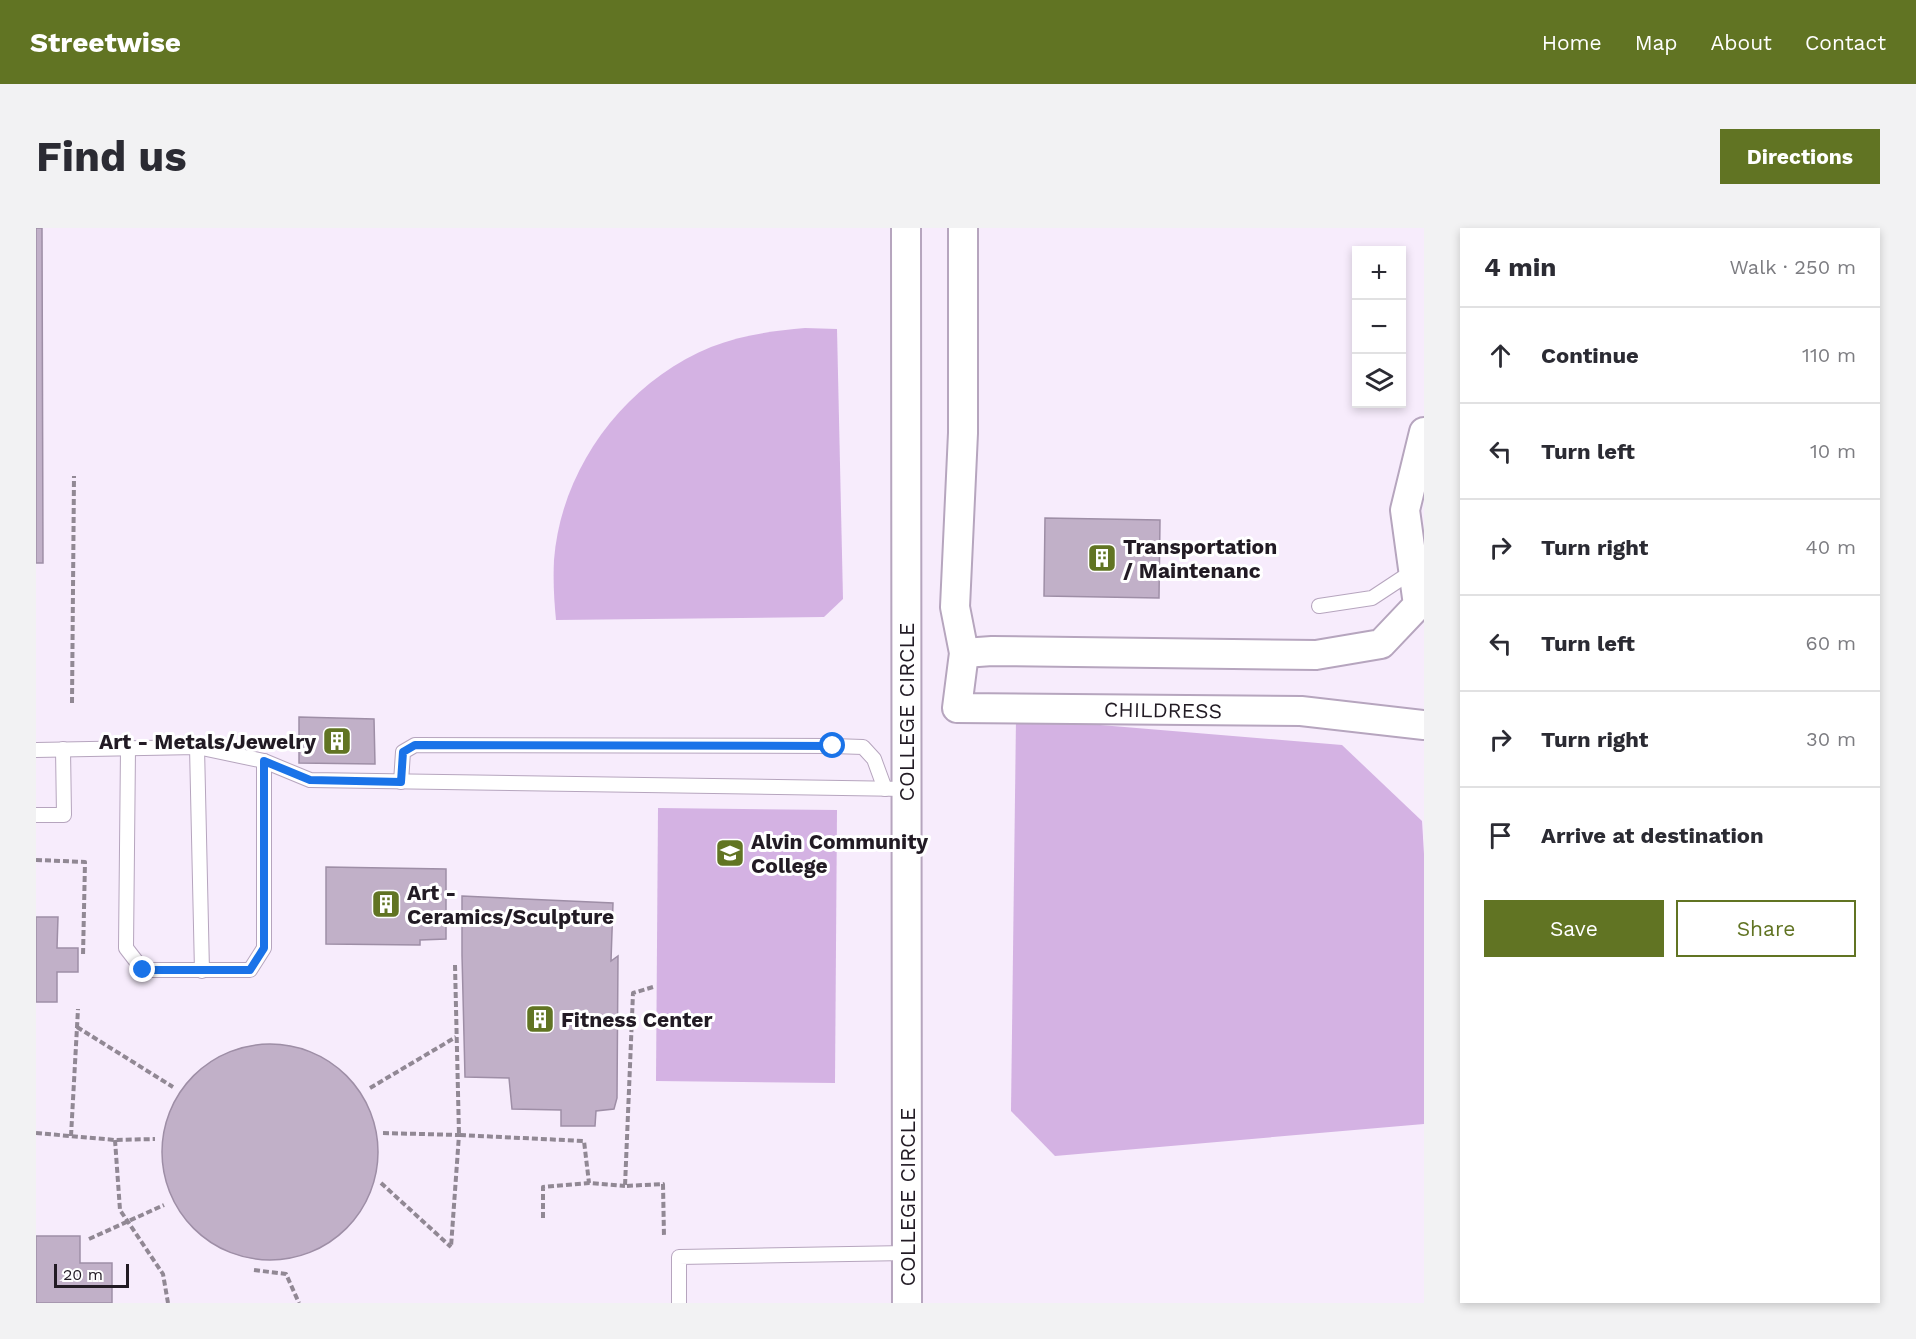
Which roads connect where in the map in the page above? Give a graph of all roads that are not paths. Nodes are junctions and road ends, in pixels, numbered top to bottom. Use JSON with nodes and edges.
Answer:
{"nodes":[{"id":1,"x":906,"y":228,"type":"edge"},
{"id":2,"x":963,"y":228,"type":"edge"},
{"id":3,"x":1424,"y":432,"type":"edge"},
{"id":4,"x":1419,"y":569,"type":"edge"},
{"id":5,"x":1319,"y":606,"type":"dead end"},
{"id":6,"x":964,"y":653,"type":"junction"},
{"id":7,"x":1424,"y":725,"type":"edge"},
{"id":8,"x":197,"y":747,"type":"junction"},
{"id":9,"x":128,"y":749,"type":"junction"},
{"id":10,"x":36,"y":750,"type":"edge"},
{"id":11,"x":63,"y":750,"type":"junction"},
{"id":12,"x":264,"y":761,"type":"junction"},
{"id":13,"x":401,"y":782,"type":"junction"},
{"id":14,"x":896,"y":789,"type":"junction"},
{"id":15,"x":36,"y":815,"type":"edge"},
{"id":16,"x":202,"y":971,"type":"junction"},
{"id":17,"x":907,"y":1253,"type":"junction"},
{"id":18,"x":679,"y":1303,"type":"edge"},
{"id":19,"x":907,"y":1303,"type":"edge"}],
"edges":[{"from":1,"to":14,"type":"street","name":"COLLEGE CIRCLE"},
{"from":2,"to":6,"type":"street","name":"CHILDRESS"},
{"from":3,"to":4,"type":"street"},
{"from":4,"to":5,"type":"lane"},
{"from":4,"to":6,"type":"street"},
{"from":6,"to":7,"type":"street","name":"CHILDRESS"},
{"from":8,"to":9,"type":"lane"},
{"from":8,"to":12,"type":"lane"},
{"from":8,"to":16,"type":"lane"},
{"from":9,"to":11,"type":"lane"},
{"from":9,"to":16,"type":"lane"},
{"from":10,"to":11,"type":"lane"},
{"from":11,"to":15,"type":"lane"},
{"from":12,"to":13,"type":"lane"},
{"from":12,"to":16,"type":"lane"},
{"from":13,"to":14,"type":"lane"},
{"from":13,"to":14,"type":"lane"},
{"from":14,"to":17,"type":"street","name":"COLLEGE CIRCLE"},
{"from":17,"to":18,"type":"lane"},
{"from":17,"to":19,"type":"street","name":"COLLEGE CIRCLE"}]}
